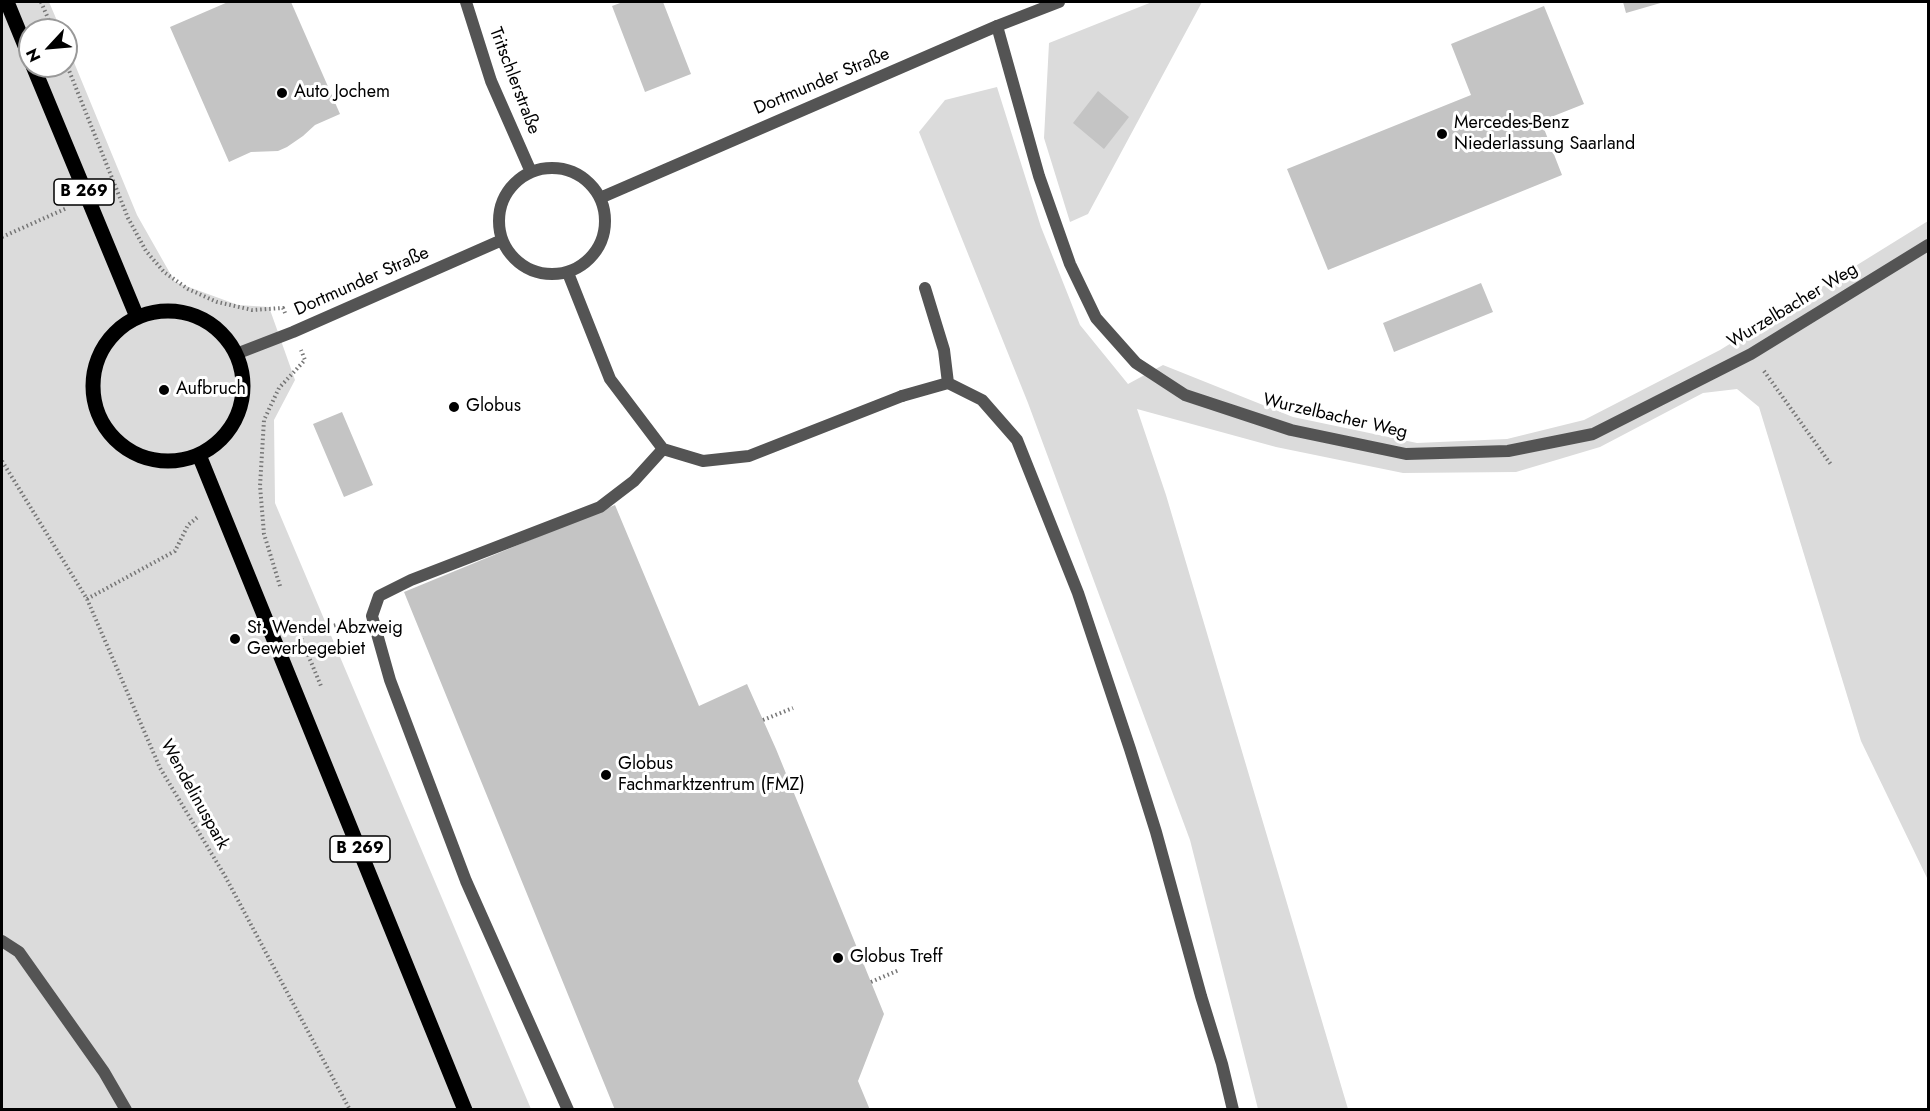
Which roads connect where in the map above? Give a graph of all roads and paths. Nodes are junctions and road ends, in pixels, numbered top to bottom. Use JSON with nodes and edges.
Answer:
{"nodes":[{"id":1,"x":7,"y":2,"type":"edge"},
{"id":2,"x":41,"y":2,"type":"edge"},
{"id":3,"x":466,"y":2,"type":"edge"},
{"id":4,"x":1059,"y":2,"type":"edge"},
{"id":5,"x":48,"y":18,"type":"edge"},
{"id":6,"x":997,"y":26,"type":"junction"},
{"id":7,"x":18,"y":29,"type":"edge"},
{"id":8,"x":38,"y":78,"type":"edge"},
{"id":9,"x":72,"y":78,"type":"edge"},
{"id":10,"x":531,"y":172,"type":"junction"},
{"id":11,"x":600,"y":198,"type":"junction"},
{"id":12,"x":87,"y":200,"type":"junction"},
{"id":13,"x":2,"y":237,"type":"edge"},
{"id":14,"x":502,"y":240,"type":"junction"},
{"id":15,"x":1929,"y":245,"type":"edge"},
{"id":16,"x":568,"y":273,"type":"junction"},
{"id":17,"x":925,"y":288,"type":"dead end"},
{"id":18,"x":137,"y":317,"type":"junction"},
{"id":19,"x":293,"y":332,"type":"junction"},
{"id":20,"x":236,"y":354,"type":"junction"},
{"id":21,"x":1751,"y":354,"type":"junction"},
{"id":22,"x":948,"y":383,"type":"junction"},
{"id":23,"x":663,"y":449,"type":"junction"},
{"id":24,"x":199,"y":456,"type":"junction"},
{"id":25,"x":2,"y":461,"type":"edge"},
{"id":26,"x":1832,"y":466,"type":"dead end"},
{"id":27,"x":218,"y":502,"type":"junction"},
{"id":28,"x":283,"y":596,"type":"dead end"},
{"id":29,"x":87,"y":599,"type":"junction"},
{"id":30,"x":372,"y":616,"type":"junction"},
{"id":31,"x":295,"y":625,"type":"dead end"},
{"id":32,"x":300,"y":634,"type":"junction"},
{"id":33,"x":275,"y":640,"type":"junction"},
{"id":34,"x":322,"y":689,"type":"dead end"},
{"id":35,"x":792,"y":708,"type":"dead end"},
{"id":36,"x":764,"y":720,"type":"dead end"},
{"id":37,"x":2,"y":941,"type":"edge"},
{"id":38,"x":899,"y":970,"type":"dead end"},
{"id":39,"x":871,"y":982,"type":"dead end"},
{"id":40,"x":126,"y":1110,"type":"edge"},
{"id":41,"x":350,"y":1110,"type":"edge"},
{"id":42,"x":465,"y":1110,"type":"edge"},
{"id":43,"x":568,"y":1110,"type":"edge"},
{"id":44,"x":1233,"y":1110,"type":"edge"}],
"edges":[{"from":1,"to":7,"type":"main road"},
{"from":2,"to":5,"type":"path"},
{"from":3,"to":10,"type":"street","name":"Tritschlerstraße"},
{"from":4,"to":6,"type":"street","name":"Dortmunder Straße"},
{"from":6,"to":11,"type":"street","name":"Dortmunder Straße"},
{"from":6,"to":21,"type":"street","name":"Wurzelbacher Weg"},
{"from":8,"to":12,"type":"main road","number":"B 269"},
{"from":9,"to":19,"type":"path"},
{"from":10,"to":11,"type":"street"},
{"from":10,"to":14,"type":"street"},
{"from":11,"to":16,"type":"street"},
{"from":12,"to":13,"type":"path"},
{"from":12,"to":18,"type":"main road","number":"B 269"},
{"from":14,"to":16,"type":"street"},
{"from":14,"to":19,"type":"street","name":"Dortmunder Straße"},
{"from":15,"to":21,"type":"street","name":"Wurzelbacher Weg"},
{"from":16,"to":23,"type":"street"},
{"from":17,"to":22,"type":"street"},
{"from":18,"to":20,"type":"main road"},
{"from":18,"to":24,"type":"main road"},
{"from":19,"to":20,"type":"street","name":"Dortmunder Straße"},
{"from":19,"to":28,"type":"path"},
{"from":20,"to":24,"type":"main road"},
{"from":21,"to":26,"type":"path"},
{"from":22,"to":23,"type":"street"},
{"from":22,"to":44,"type":"street"},
{"from":23,"to":30,"type":"street"},
{"from":24,"to":27,"type":"main road","number":"B 269"},
{"from":25,"to":29,"type":"path","name":"Wendelinuspark"},
{"from":27,"to":29,"type":"path"},
{"from":27,"to":33,"type":"main road","number":"B 269"},
{"from":29,"to":41,"type":"path","name":"Wendelinuspark"},
{"from":30,"to":32,"type":"path"},
{"from":30,"to":43,"type":"street"},
{"from":31,"to":32,"type":"path"},
{"from":32,"to":33,"type":"path"},
{"from":32,"to":34,"type":"path"},
{"from":33,"to":42,"type":"main road","number":"B 269"},
{"from":35,"to":36,"type":"path"},
{"from":37,"to":40,"type":"street"},
{"from":38,"to":39,"type":"path"}]}
